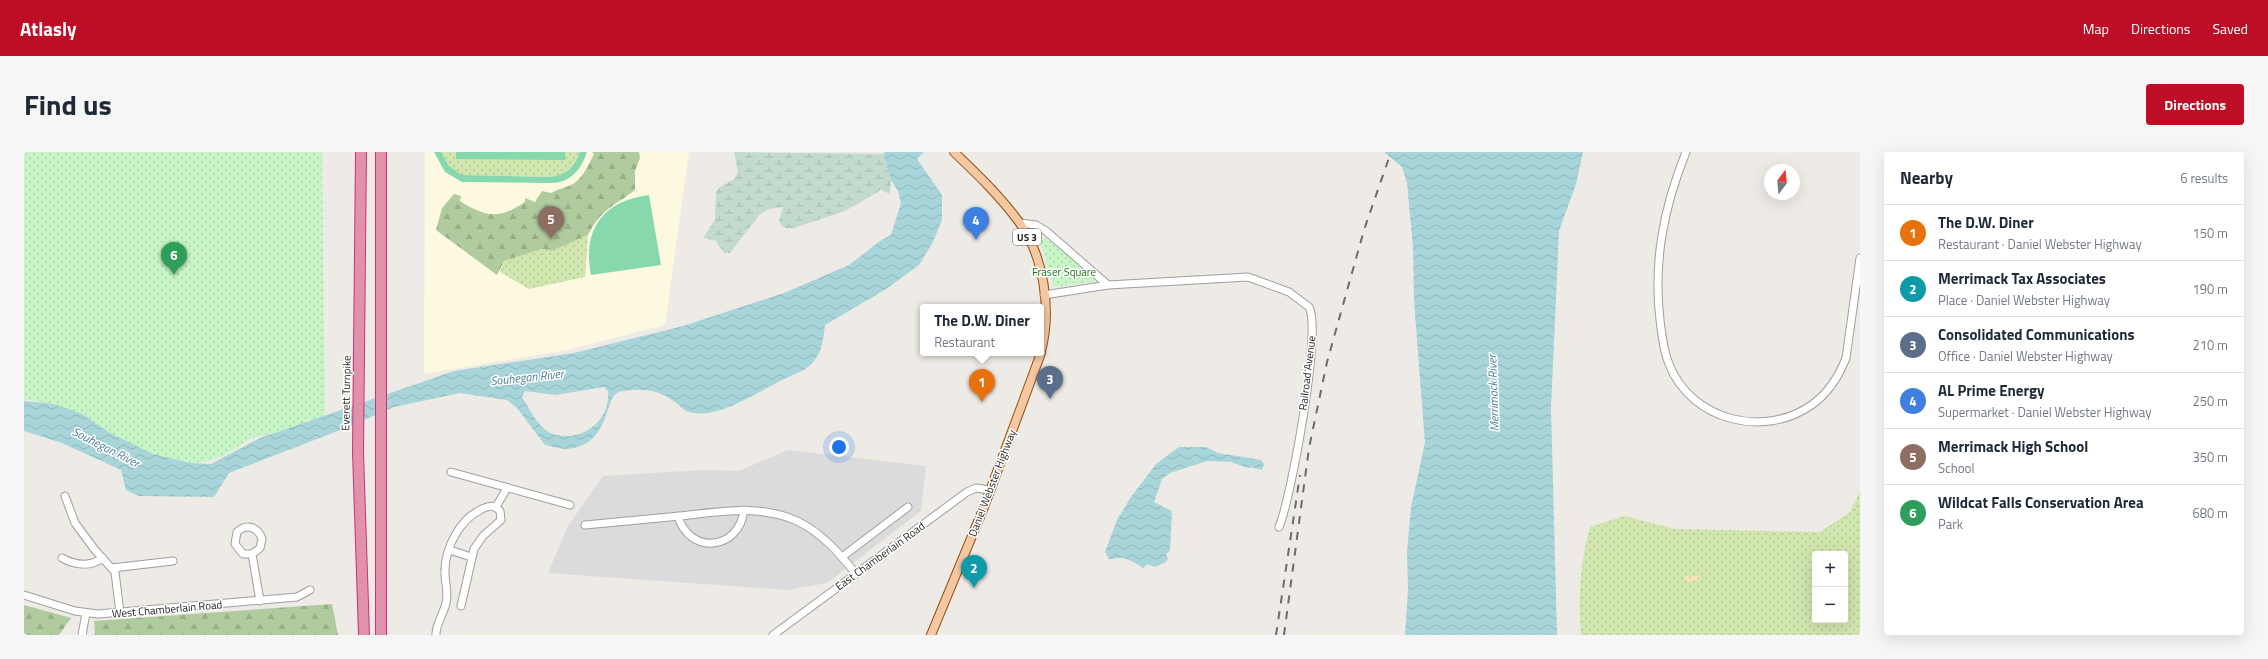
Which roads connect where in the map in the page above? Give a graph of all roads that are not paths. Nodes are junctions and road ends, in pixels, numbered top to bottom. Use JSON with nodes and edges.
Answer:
{"nodes":[{"id":1,"x":361,"y":152,"type":"edge"},
{"id":2,"x":381,"y":152,"type":"edge"},
{"id":3,"x":954,"y":152,"type":"edge"},
{"id":4,"x":1686,"y":152,"type":"edge"},
{"id":5,"x":1020,"y":223,"type":"junction"},
{"id":6,"x":1860,"y":258,"type":"edge"},
{"id":7,"x":1108,"y":285,"type":"junction"},
{"id":8,"x":1044,"y":295,"type":"junction"},
{"id":9,"x":1044,"y":304,"type":"edge"},
{"id":10,"x":1044,"y":304,"type":"edge"},
{"id":11,"x":1044,"y":330,"type":"edge"},
{"id":12,"x":1040,"y":356,"type":"edge"},
{"id":13,"x":451,"y":472,"type":"dead end"},
{"id":14,"x":507,"y":488,"type":"junction"},
{"id":15,"x":990,"y":490,"type":"junction"},
{"id":16,"x":65,"y":496,"type":"dead end"},
{"id":17,"x":570,"y":505,"type":"dead end"},
{"id":18,"x":496,"y":507,"type":"junction"},
{"id":19,"x":908,"y":507,"type":"dead end"},
{"id":20,"x":744,"y":510,"type":"junction"},
{"id":21,"x":678,"y":516,"type":"junction"},
{"id":22,"x":585,"y":526,"type":"dead end"},
{"id":23,"x":1279,"y":527,"type":"dead end"},
{"id":24,"x":450,"y":550,"type":"junction"},
{"id":25,"x":252,"y":554,"type":"dead end"},
{"id":26,"x":471,"y":557,"type":"junction"},
{"id":27,"x":842,"y":557,"type":"junction"},
{"id":28,"x":62,"y":558,"type":"dead end"},
{"id":29,"x":103,"y":558,"type":"junction"},
{"id":30,"x":173,"y":561,"type":"dead end"},
{"id":31,"x":112,"y":568,"type":"junction"},
{"id":32,"x":856,"y":574,"type":"junction"},
{"id":33,"x":310,"y":590,"type":"dead end"},
{"id":34,"x":24,"y":596,"type":"edge"},
{"id":35,"x":260,"y":600,"type":"junction"},
{"id":36,"x":461,"y":606,"type":"dead end"},
{"id":37,"x":120,"y":612,"type":"junction"},
{"id":38,"x":86,"y":613,"type":"junction"},
{"id":39,"x":436,"y":634,"type":"edge"},
{"id":40,"x":82,"y":635,"type":"edge"},
{"id":41,"x":364,"y":635,"type":"edge"},
{"id":42,"x":381,"y":635,"type":"edge"},
{"id":43,"x":773,"y":635,"type":"edge"},
{"id":44,"x":931,"y":635,"type":"edge"}],
"edges":[{"from":1,"to":41,"type":"highway","name":"Everett Turnpike"},
{"from":2,"to":42,"type":"highway"},
{"from":3,"to":5,"type":"main road","name":"Daniel Webster Highway","number":"US 3"},
{"from":4,"to":6,"type":"street"},
{"from":5,"to":7,"type":"street"},
{"from":5,"to":8,"type":"main road","name":"Daniel Webster Highway","number":"US 3"},
{"from":7,"to":8,"type":"street","name":"Railroad Avenue"},
{"from":7,"to":23,"type":"street","name":"Railroad Avenue"},
{"from":8,"to":10,"type":"main road","name":"Daniel Webster Highway","number":"US 3"},
{"from":9,"to":11,"type":"main road","name":"Daniel Webster Highway","number":"US 3"},
{"from":12,"to":15,"type":"main road","name":"Daniel Webster Highway","number":"US 3"},
{"from":13,"to":14,"type":"street"},
{"from":14,"to":17,"type":"street"},
{"from":14,"to":18,"type":"street"},
{"from":15,"to":32,"type":"street","name":"East Chamberlain Road"},
{"from":15,"to":44,"type":"main road","name":"Daniel Webster Highway","number":"US 3"},
{"from":16,"to":29,"type":"street"},
{"from":18,"to":24,"type":"street"},
{"from":18,"to":26,"type":"street"},
{"from":19,"to":27,"type":"street"},
{"from":20,"to":21,"type":"street"},
{"from":20,"to":21,"type":"street"},
{"from":20,"to":27,"type":"street"},
{"from":21,"to":22,"type":"street"},
{"from":24,"to":26,"type":"street"},
{"from":24,"to":39,"type":"street"},
{"from":25,"to":35,"type":"street"},
{"from":26,"to":36,"type":"street"},
{"from":27,"to":32,"type":"street"},
{"from":28,"to":29,"type":"street"},
{"from":29,"to":31,"type":"street"},
{"from":30,"to":31,"type":"street"},
{"from":31,"to":37,"type":"street"},
{"from":32,"to":43,"type":"street","name":"East Chamberlain Road"},
{"from":33,"to":35,"type":"street","name":"West Chamberlain Road"},
{"from":34,"to":38,"type":"street","name":"West Chamberlain Road"},
{"from":35,"to":37,"type":"street","name":"West Chamberlain Road"},
{"from":37,"to":38,"type":"street","name":"West Chamberlain Road"},
{"from":38,"to":40,"type":"street"}]}
